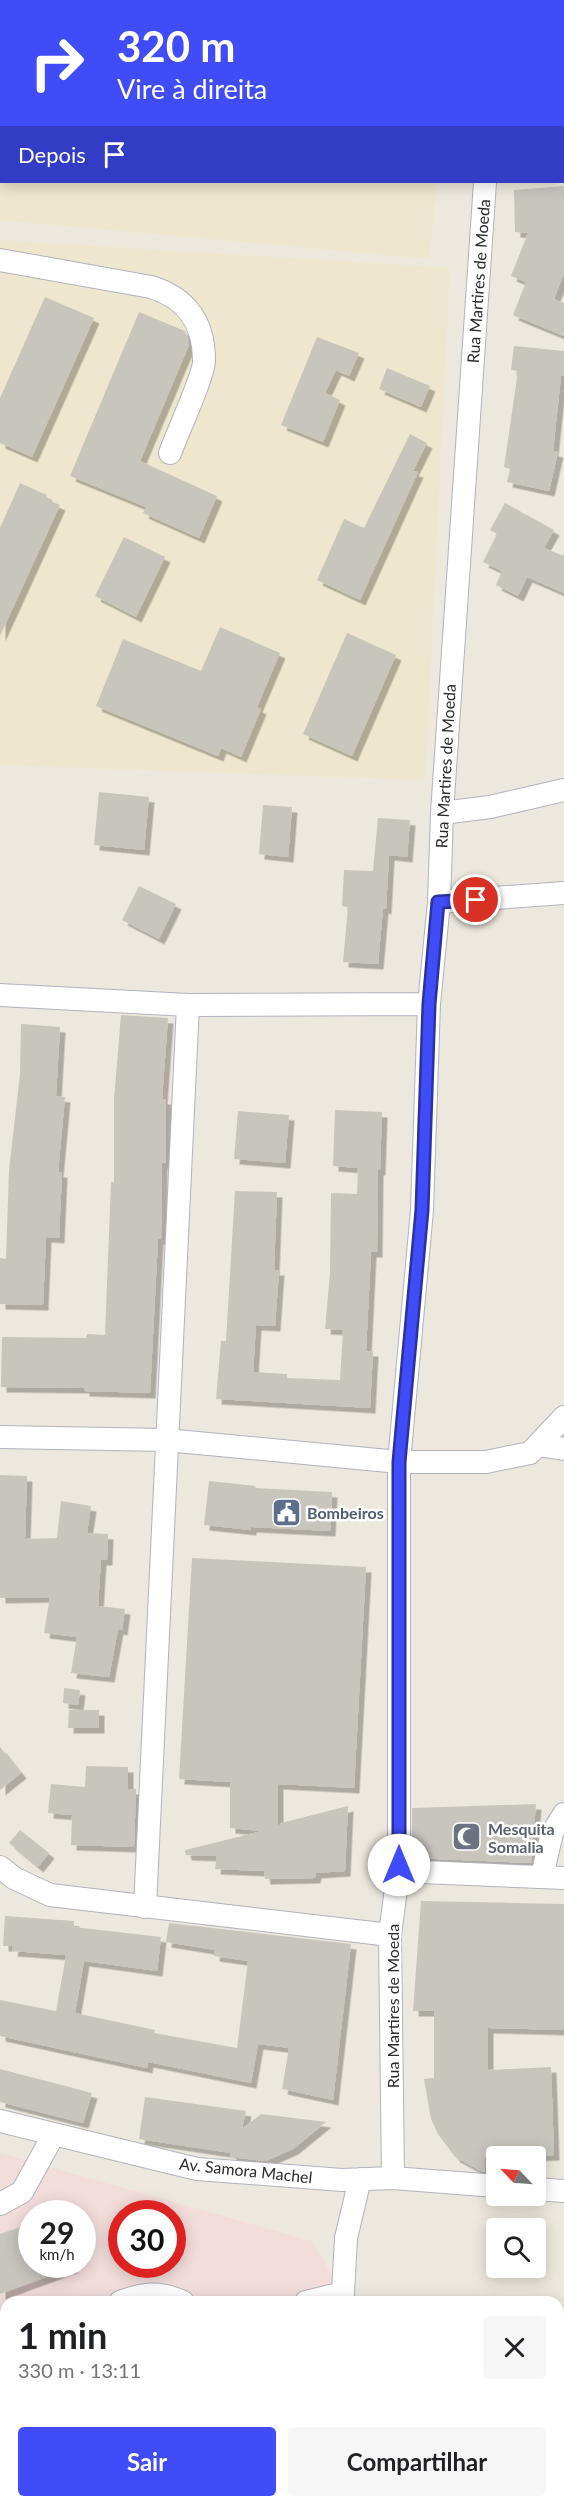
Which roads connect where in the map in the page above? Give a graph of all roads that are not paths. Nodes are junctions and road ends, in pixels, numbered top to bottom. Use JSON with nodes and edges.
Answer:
{"nodes":[{"id":1,"x":485,"y":183,"type":"edge"},
{"id":2,"x":0,"y":260,"type":"edge"},
{"id":3,"x":170,"y":453,"type":"dead end"},
{"id":4,"x":564,"y":790,"type":"edge"},
{"id":5,"x":441,"y":813,"type":"junction"},
{"id":6,"x":564,"y":893,"type":"edge"},
{"id":7,"x":438,"y":902,"type":"junction"},
{"id":8,"x":0,"y":995,"type":"edge"},
{"id":9,"x":429,"y":1004,"type":"junction"},
{"id":10,"x":188,"y":1005,"type":"junction"},
{"id":11,"x":564,"y":1417,"type":"edge"},
{"id":12,"x":0,"y":1437,"type":"edge"},
{"id":13,"x":166,"y":1440,"type":"junction"},
{"id":14,"x":538,"y":1445,"type":"junction"},
{"id":15,"x":564,"y":1449,"type":"edge"},
{"id":16,"x":399,"y":1462,"type":"junction"},
{"id":17,"x":564,"y":1814,"type":"edge"},
{"id":18,"x":0,"y":1868,"type":"edge"},
{"id":19,"x":398,"y":1871,"type":"junction"},
{"id":20,"x":553,"y":1877,"type":"edge"},
{"id":21,"x":145,"y":1907,"type":"junction"},
{"id":22,"x":390,"y":1935,"type":"junction"},
{"id":23,"x":0,"y":2121,"type":"edge"},
{"id":24,"x":54,"y":2134,"type":"junction"},
{"id":25,"x":393,"y":2178,"type":"junction"},
{"id":26,"x":360,"y":2179,"type":"junction"},
{"id":27,"x":486,"y":2185,"type":"edge"},
{"id":28,"x":546,"y":2190,"type":"edge"},
{"id":29,"x":564,"y":2191,"type":"edge"},
{"id":30,"x":0,"y":2204,"type":"edge"},
{"id":31,"x":136,"y":2296,"type":"edge"},
{"id":32,"x":170,"y":2296,"type":"edge"},
{"id":33,"x":341,"y":2296,"type":"edge"}],
"edges":[{"from":1,"to":5,"type":"street","name":"Rua Martires de Moeda"},
{"from":2,"to":3,"type":"street"},
{"from":4,"to":5,"type":"street"},
{"from":5,"to":7,"type":"street","name":"Rua Martires de Moeda"},
{"from":6,"to":7,"type":"street"},
{"from":7,"to":9,"type":"street","name":"Rua Martires de Moeda"},
{"from":8,"to":10,"type":"street"},
{"from":9,"to":10,"type":"street"},
{"from":9,"to":16,"type":"street","name":"Rua Martires de Moeda"},
{"from":10,"to":13,"type":"street"},
{"from":11,"to":14,"type":"street"},
{"from":12,"to":13,"type":"street"},
{"from":13,"to":16,"type":"street"},
{"from":13,"to":21,"type":"street"},
{"from":14,"to":15,"type":"street"},
{"from":14,"to":16,"type":"street"},
{"from":16,"to":19,"type":"street","name":"Rua Martires de Moeda"},
{"from":17,"to":20,"type":"street"},
{"from":18,"to":21,"type":"street"},
{"from":19,"to":20,"type":"street"},
{"from":19,"to":22,"type":"street","name":"Rua Martires de Moeda"},
{"from":21,"to":22,"type":"street"},
{"from":22,"to":25,"type":"street","name":"Rua Martires de Moeda"},
{"from":23,"to":24,"type":"street","name":"Av. Samora Machel"},
{"from":24,"to":26,"type":"street","name":"Av. Samora Machel"},
{"from":24,"to":30,"type":"street"},
{"from":25,"to":26,"type":"street","name":"Av. Samora Machel"},
{"from":25,"to":27,"type":"street","name":"Av. Samora Machel"},
{"from":26,"to":33,"type":"street"},
{"from":28,"to":29,"type":"street"},
{"from":31,"to":32,"type":"street"}]}
